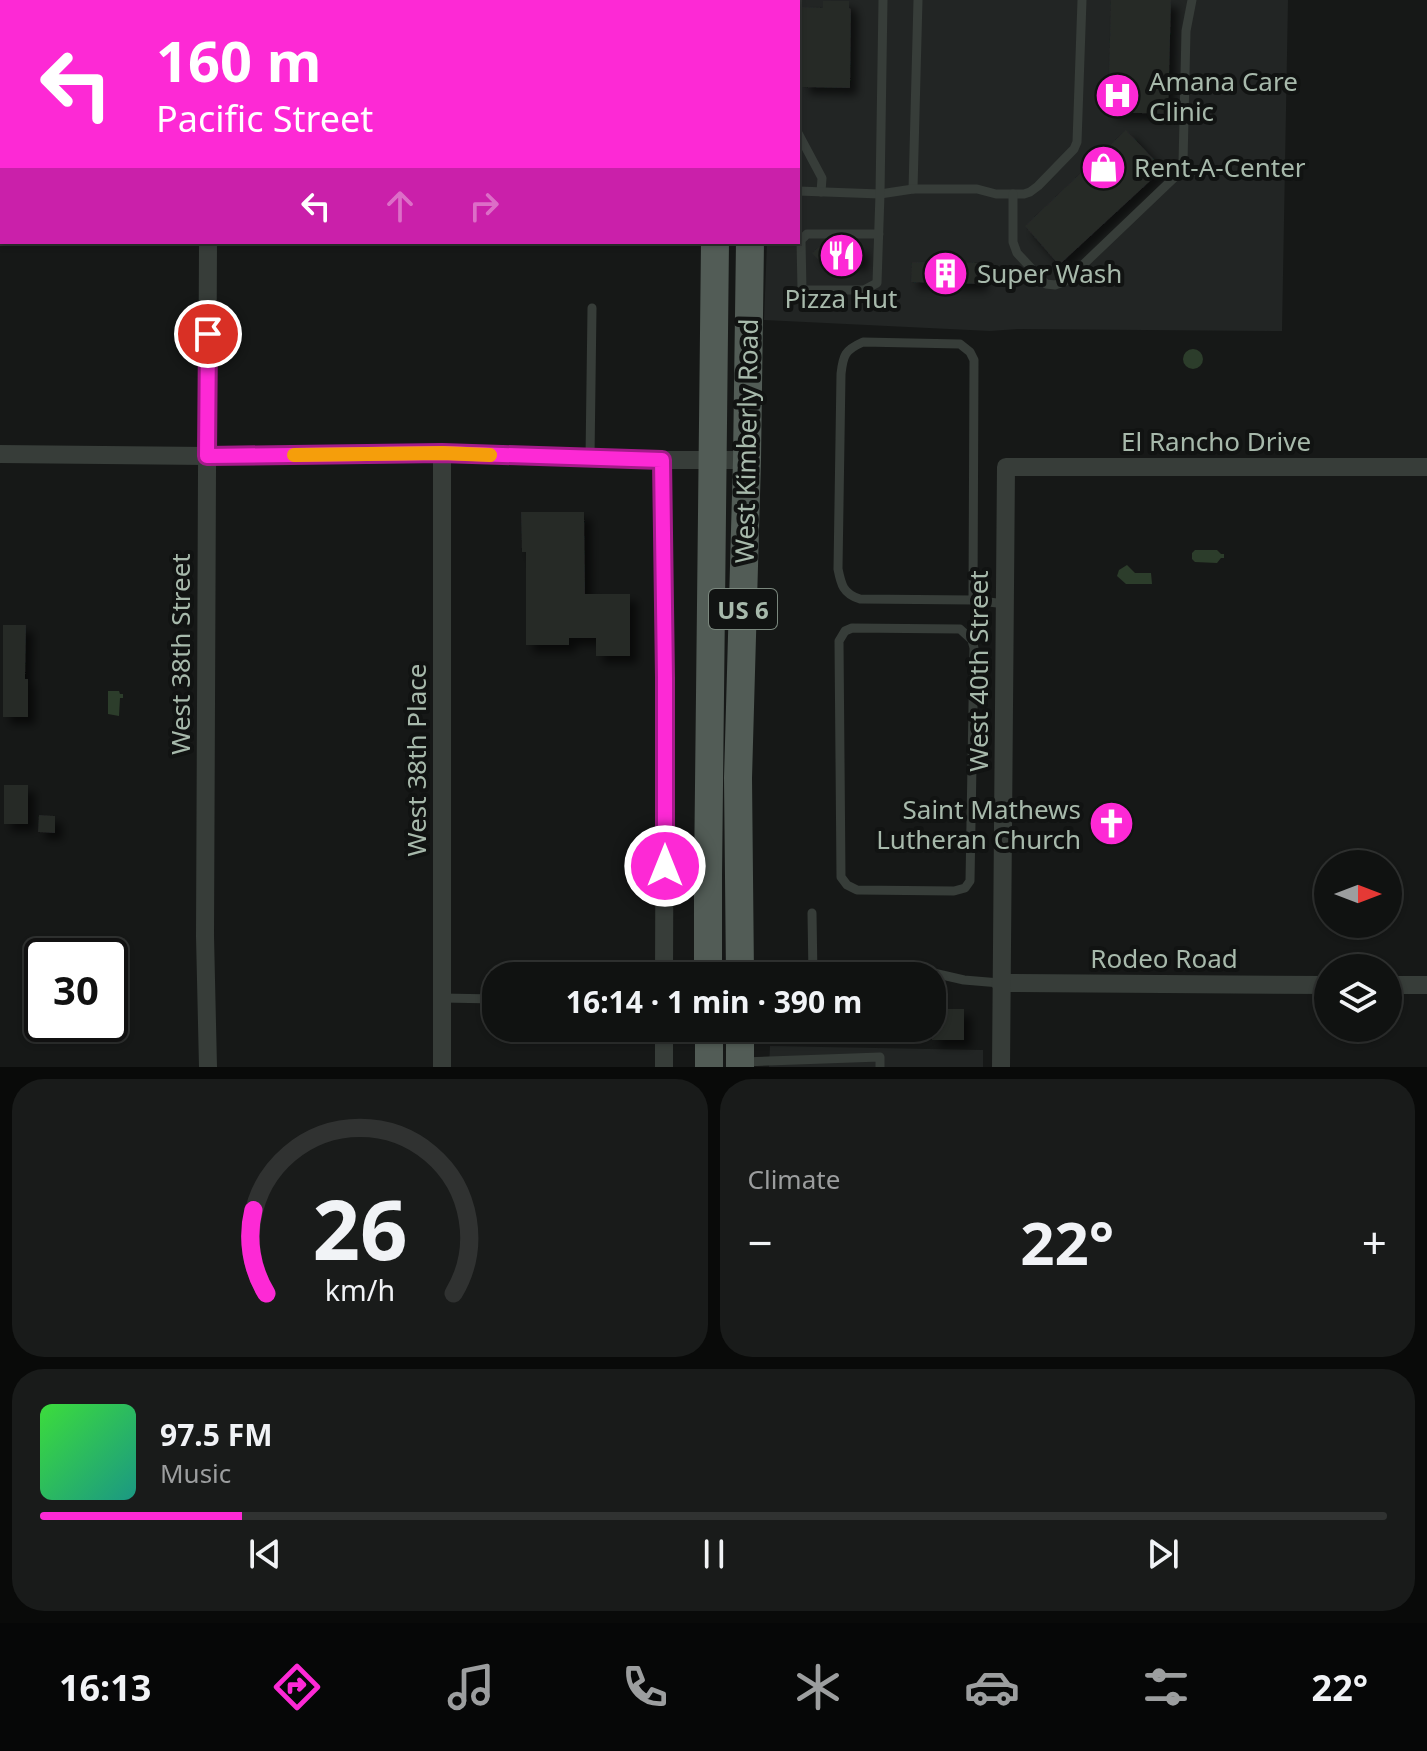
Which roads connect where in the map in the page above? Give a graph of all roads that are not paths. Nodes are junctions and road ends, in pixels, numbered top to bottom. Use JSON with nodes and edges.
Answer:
{"nodes":[{"id":1,"x":883,"y":0,"type":"edge"},
{"id":2,"x":918,"y":0,"type":"edge"},
{"id":3,"x":1082,"y":0,"type":"edge"},
{"id":4,"x":1192,"y":0,"type":"edge"},
{"id":5,"x":800,"y":137,"type":"edge"},
{"id":6,"x":913,"y":189,"type":"junction"},
{"id":7,"x":800,"y":191,"type":"edge"},
{"id":8,"x":821,"y":192,"type":"junction"},
{"id":9,"x":880,"y":194,"type":"junction"},
{"id":10,"x":1013,"y":194,"type":"junction"},
{"id":11,"x":879,"y":234,"type":"junction"},
{"id":12,"x":208,"y":244,"type":"edge"},
{"id":13,"x":715,"y":244,"type":"edge"},
{"id":14,"x":750,"y":244,"type":"edge"},
{"id":15,"x":592,"y":308,"type":"dead end"},
{"id":16,"x":442,"y":453,"type":"junction"},
{"id":17,"x":0,"y":454,"type":"edge"},
{"id":18,"x":207,"y":456,"type":"junction"},
{"id":19,"x":590,"y":458,"type":"junction"},
{"id":20,"x":662,"y":460,"type":"junction"},
{"id":21,"x":712,"y":460,"type":"junction"},
{"id":22,"x":747,"y":460,"type":"junction"},
{"id":23,"x":1006,"y":467,"type":"joint"},
{"id":24,"x":1427,"y":467,"type":"edge"},
{"id":25,"x":973,"y":600,"type":"junction"},
{"id":26,"x":1005,"y":604,"type":"junction"},
{"id":27,"x":1004,"y":816,"type":"junction"},
{"id":28,"x":972,"y":817,"type":"junction"},
{"id":29,"x":812,"y":913,"type":"dead end"},
{"id":30,"x":664,"y":962,"type":"edge"},
{"id":31,"x":708,"y":962,"type":"edge"},
{"id":32,"x":740,"y":962,"type":"edge"},
{"id":33,"x":813,"y":962,"type":"edge"},
{"id":34,"x":946,"y":976,"type":"edge"},
{"id":35,"x":1000,"y":983,"type":"junction"},
{"id":36,"x":1314,"y":985,"type":"edge"},
{"id":37,"x":1402,"y":985,"type":"edge"},
{"id":38,"x":1427,"y":985,"type":"edge"},
{"id":39,"x":442,"y":998,"type":"junction"},
{"id":40,"x":482,"y":999,"type":"edge"},
{"id":41,"x":664,"y":1042,"type":"edge"},
{"id":42,"x":709,"y":1042,"type":"edge"},
{"id":43,"x":740,"y":1042,"type":"edge"},
{"id":44,"x":740,"y":1065,"type":"edge"},
{"id":45,"x":208,"y":1067,"type":"edge"},
{"id":46,"x":442,"y":1067,"type":"edge"},
{"id":47,"x":664,"y":1067,"type":"edge"},
{"id":48,"x":709,"y":1067,"type":"edge"},
{"id":49,"x":880,"y":1067,"type":"edge"},
{"id":50,"x":1001,"y":1067,"type":"edge"}],
"edges":[{"from":1,"to":9,"type":"lane"},
{"from":2,"to":6,"type":"lane"},
{"from":3,"to":10,"type":"lane"},
{"from":4,"to":10,"type":"lane"},
{"from":5,"to":8,"type":"lane"},
{"from":6,"to":9,"type":"lane"},
{"from":6,"to":10,"type":"lane"},
{"from":7,"to":8,"type":"lane"},
{"from":8,"to":9,"type":"lane"},
{"from":9,"to":11,"type":"lane"},
{"from":11,"to":11,"type":"lane"},
{"from":12,"to":18,"type":"street","name":"West 38th Street"},
{"from":13,"to":21,"type":"main road","name":"West Kimberly Road","number":"US 6"},
{"from":14,"to":22,"type":"main road","name":"West Kimberly Road","number":"US 6"},
{"from":15,"to":19,"type":"lane"},
{"from":16,"to":18,"type":"street"},
{"from":16,"to":19,"type":"street"},
{"from":16,"to":39,"type":"street","name":"West 38th Place"},
{"from":17,"to":18,"type":"street"},
{"from":18,"to":45,"type":"street","name":"West 38th Street"},
{"from":19,"to":20,"type":"street"},
{"from":20,"to":21,"type":"street"},
{"from":20,"to":30,"type":"street"},
{"from":21,"to":22,"type":"street"},
{"from":21,"to":31,"type":"main road","name":"West Kimberly Road","number":"US 6"},
{"from":22,"to":32,"type":"main road","name":"West Kimberly Road","number":"US 6"},
{"from":23,"to":24,"type":"street","name":"El Rancho Drive"},
{"from":23,"to":26,"type":"street","name":"West 40th Street"},
{"from":25,"to":25,"type":"lane"},
{"from":25,"to":26,"type":"lane"},
{"from":26,"to":27,"type":"street","name":"West 40th Street"},
{"from":27,"to":28,"type":"lane"},
{"from":27,"to":35,"type":"street","name":"West 40th Street"},
{"from":28,"to":28,"type":"lane"},
{"from":29,"to":33,"type":"lane"},
{"from":34,"to":35,"type":"lane"},
{"from":35,"to":36,"type":"street","name":"Rodeo Road"},
{"from":35,"to":50,"type":"street","name":"West 40th Street"},
{"from":37,"to":38,"type":"street"},
{"from":39,"to":40,"type":"lane"},
{"from":39,"to":46,"type":"street","name":"West 38th Place"},
{"from":41,"to":47,"type":"street"},
{"from":42,"to":48,"type":"main road"},
{"from":43,"to":44,"type":"main road"},
{"from":44,"to":49,"type":"lane"}]}
